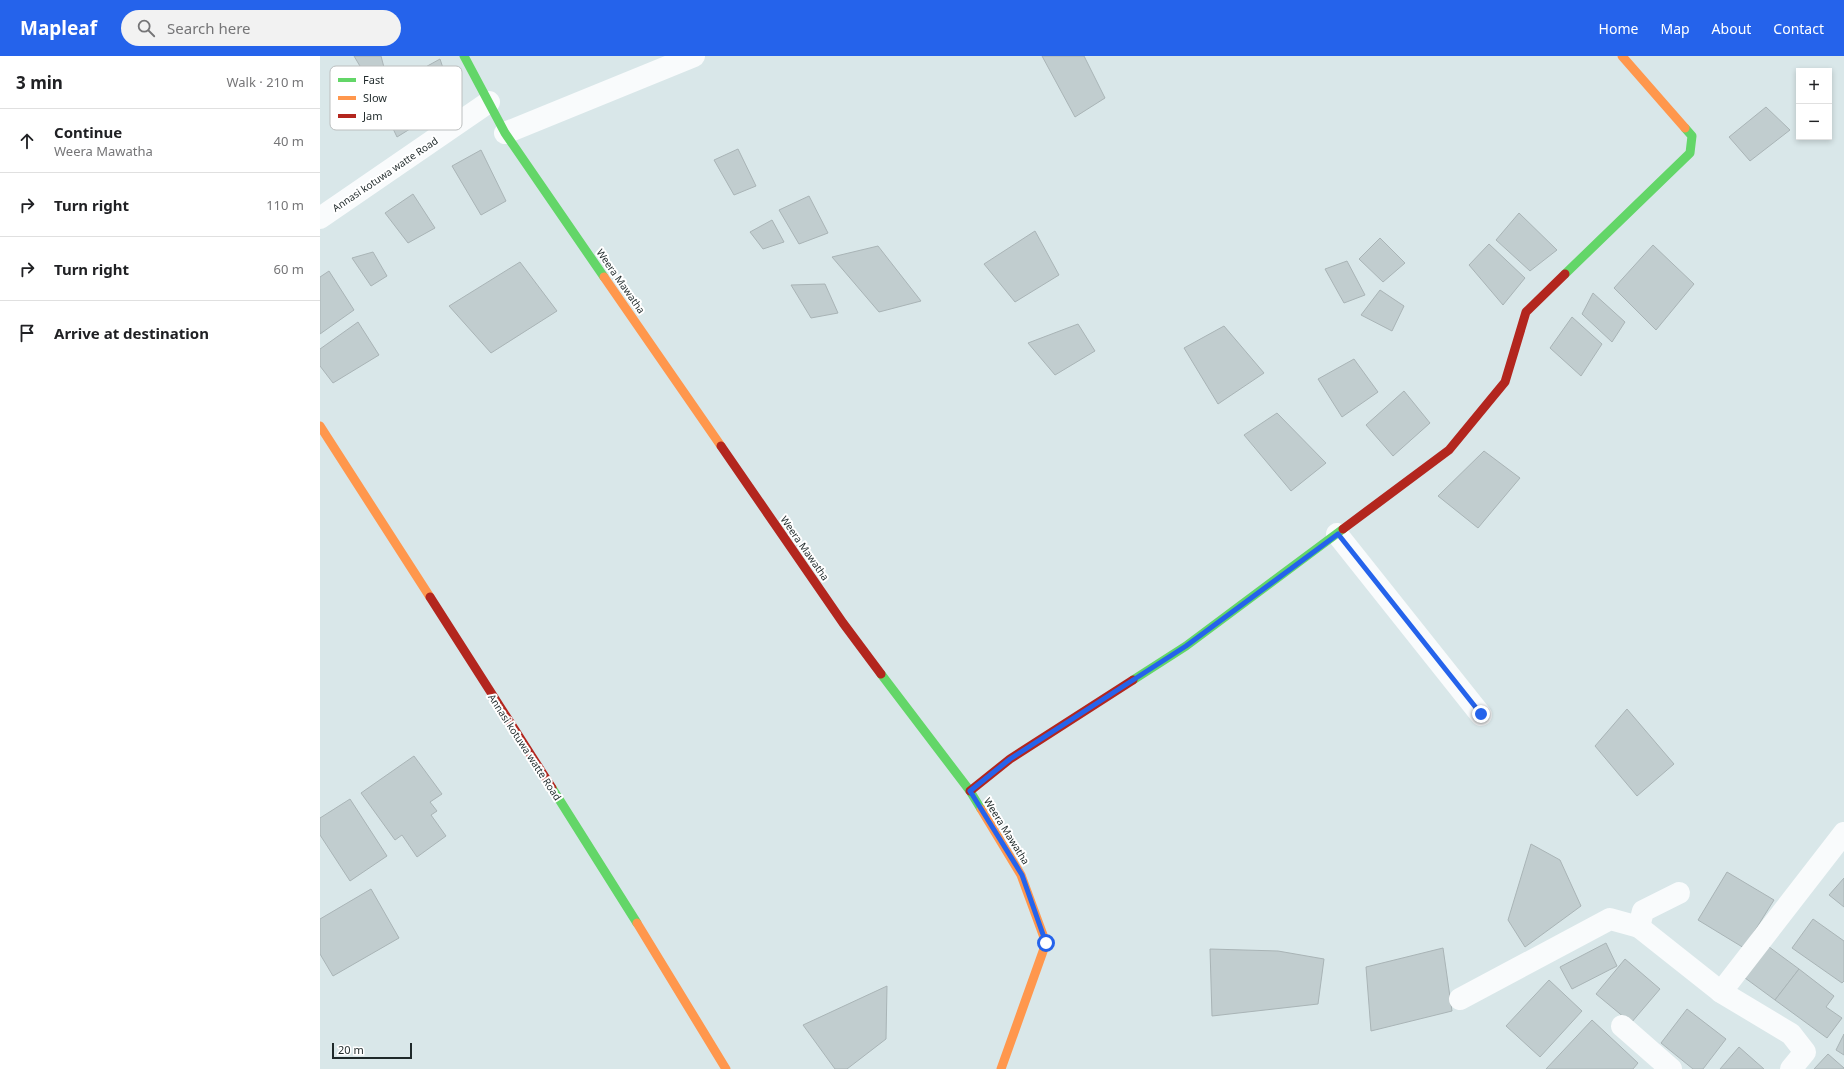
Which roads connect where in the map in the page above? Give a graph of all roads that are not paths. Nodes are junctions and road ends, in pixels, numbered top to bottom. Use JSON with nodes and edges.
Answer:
{"nodes":[{"id":1,"x":464,"y":56,"type":"edge"},
{"id":2,"x":694,"y":56,"type":"edge"},
{"id":3,"x":1622,"y":56,"type":"edge"},
{"id":4,"x":489,"y":102,"type":"junction"},
{"id":5,"x":462,"y":121,"type":"edge"},
{"id":6,"x":448,"y":130,"type":"edge"},
{"id":7,"x":505,"y":133,"type":"junction"},
{"id":8,"x":320,"y":218,"type":"edge"},
{"id":9,"x":320,"y":426,"type":"edge"},
{"id":10,"x":1338,"y":534,"type":"junction"},
{"id":11,"x":1481,"y":714,"type":"dead end"},
{"id":12,"x":970,"y":791,"type":"junction"},
{"id":13,"x":1844,"y":833,"type":"edge"},
{"id":14,"x":1679,"y":893,"type":"dead end"},
{"id":15,"x":1639,"y":927,"type":"junction"},
{"id":16,"x":1721,"y":992,"type":"junction"},
{"id":17,"x":1460,"y":999,"type":"dead end"},
{"id":18,"x":1622,"y":1026,"type":"dead end"},
{"id":19,"x":726,"y":1069,"type":"edge"},
{"id":20,"x":1001,"y":1069,"type":"edge"},
{"id":21,"x":1671,"y":1069,"type":"edge"},
{"id":22,"x":1792,"y":1069,"type":"edge"}],
"edges":[{"from":1,"to":4,"type":"street","name":"Weera Mawatha"},
{"from":2,"to":7,"type":"street"},
{"from":3,"to":10,"type":"street"},
{"from":4,"to":5,"type":"street","name":"Annasi kotuwa watte Road"},
{"from":4,"to":7,"type":"street","name":"Weera Mawatha"},
{"from":6,"to":8,"type":"street","name":"Annasi kotuwa watte Road"},
{"from":7,"to":12,"type":"street","name":"Weera Mawatha"},
{"from":9,"to":19,"type":"street","name":"Annasi kotuwa watte Road"},
{"from":10,"to":11,"type":"street"},
{"from":10,"to":12,"type":"street"},
{"from":12,"to":20,"type":"street","name":"Weera Mawatha"},
{"from":13,"to":16,"type":"street"},
{"from":14,"to":15,"type":"street"},
{"from":15,"to":16,"type":"street"},
{"from":15,"to":17,"type":"street"},
{"from":16,"to":22,"type":"street"},
{"from":18,"to":21,"type":"street"}]}
